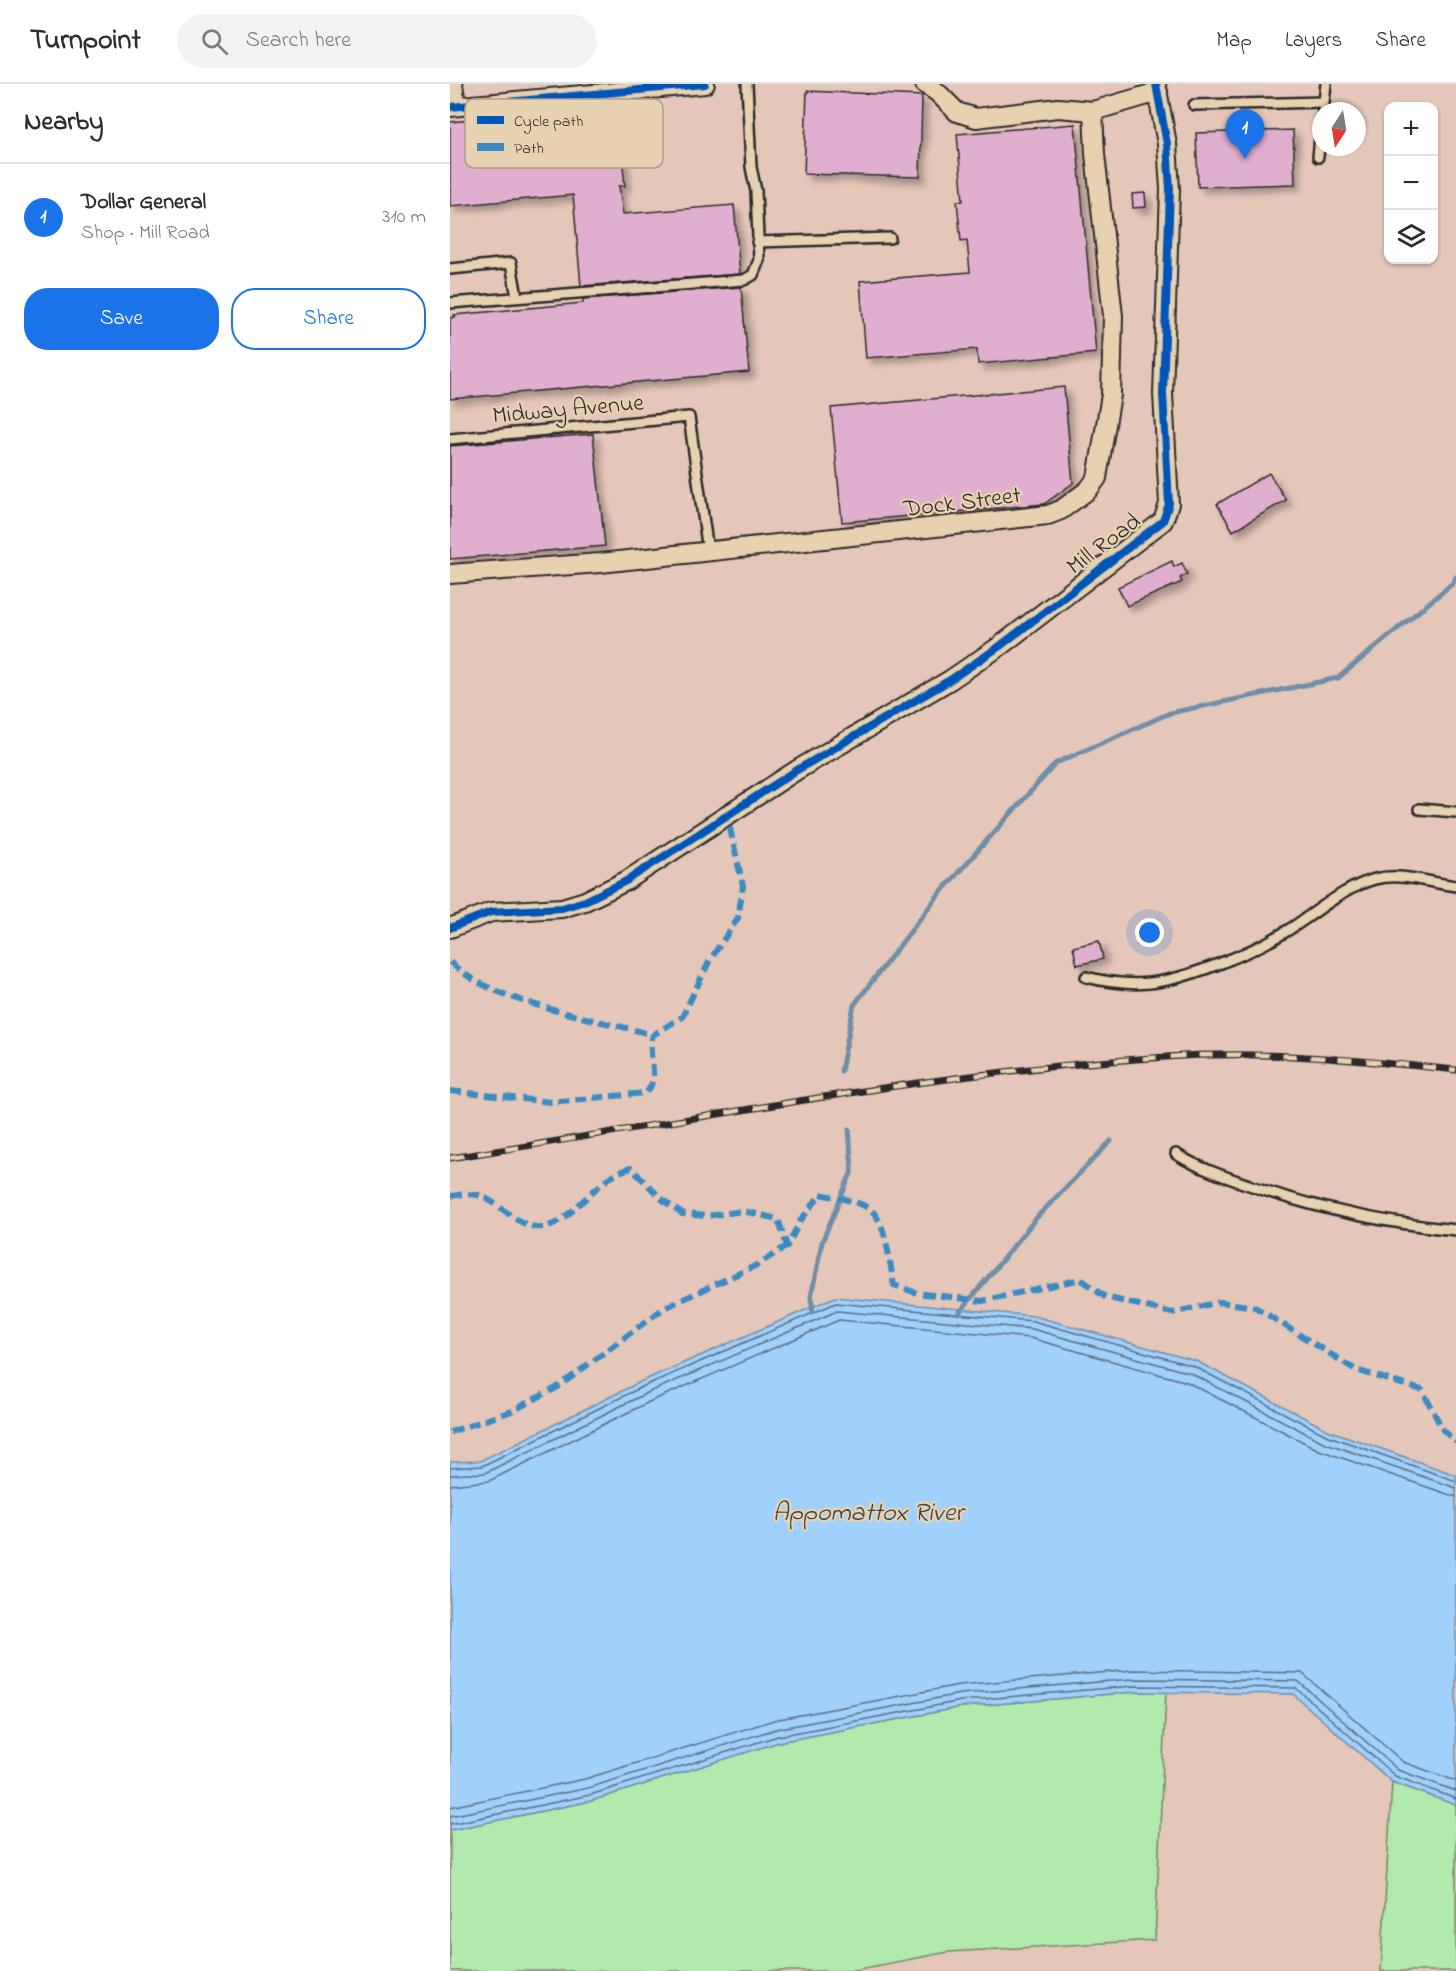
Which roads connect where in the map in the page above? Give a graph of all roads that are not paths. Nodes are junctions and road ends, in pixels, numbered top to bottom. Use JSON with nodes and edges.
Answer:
{"nodes":[{"id":1,"x":453,"y":84,"type":"edge"},
{"id":2,"x":705,"y":84,"type":"edge"},
{"id":3,"x":747,"y":84,"type":"edge"},
{"id":4,"x":925,"y":84,"type":"edge"},
{"id":5,"x":1326,"y":84,"type":"edge"},
{"id":6,"x":1157,"y":88,"type":"edge"},
{"id":7,"x":533,"y":99,"type":"edge"},
{"id":8,"x":1324,"y":102,"type":"edge"},
{"id":9,"x":1194,"y":105,"type":"dead end"},
{"id":10,"x":453,"y":106,"type":"edge"},
{"id":11,"x":1312,"y":106,"type":"edge"},
{"id":12,"x":1093,"y":111,"type":"junction"},
{"id":13,"x":890,"y":238,"type":"dead end"},
{"id":14,"x":757,"y":242,"type":"junction"},
{"id":15,"x":450,"y":268,"type":"edge"},
{"id":16,"x":518,"y":297,"type":"junction"},
{"id":17,"x":450,"y":303,"type":"edge"},
{"id":18,"x":450,"y":439,"type":"edge"},
{"id":19,"x":708,"y":551,"type":"junction"},
{"id":20,"x":450,"y":574,"type":"edge"},
{"id":21,"x":1419,"y":809,"type":"dead end"},
{"id":22,"x":1456,"y":812,"type":"edge"},
{"id":23,"x":1456,"y":886,"type":"edge"},
{"id":24,"x":450,"y":928,"type":"edge"},
{"id":25,"x":1086,"y":977,"type":"dead end"},
{"id":26,"x":1176,"y":1154,"type":"dead end"},
{"id":27,"x":1456,"y":1230,"type":"edge"}],
"edges":[{"from":1,"to":10,"type":"street"},
{"from":2,"to":7,"type":"street"},
{"from":3,"to":14,"type":"lane"},
{"from":4,"to":12,"type":"street"},
{"from":5,"to":8,"type":"lane"},
{"from":6,"to":12,"type":"street"},
{"from":6,"to":24,"type":"street","name":"Mill Road"},
{"from":9,"to":11,"type":"lane"},
{"from":12,"to":19,"type":"street","name":"Dock Street"},
{"from":13,"to":14,"type":"lane"},
{"from":14,"to":16,"type":"lane"},
{"from":15,"to":16,"type":"lane"},
{"from":16,"to":17,"type":"lane"},
{"from":18,"to":19,"type":"lane","name":"Midway Avenue"},
{"from":19,"to":20,"type":"street","name":"Dock Street"},
{"from":21,"to":22,"type":"lane"},
{"from":23,"to":25,"type":"lane"},
{"from":26,"to":27,"type":"lane"}]}
